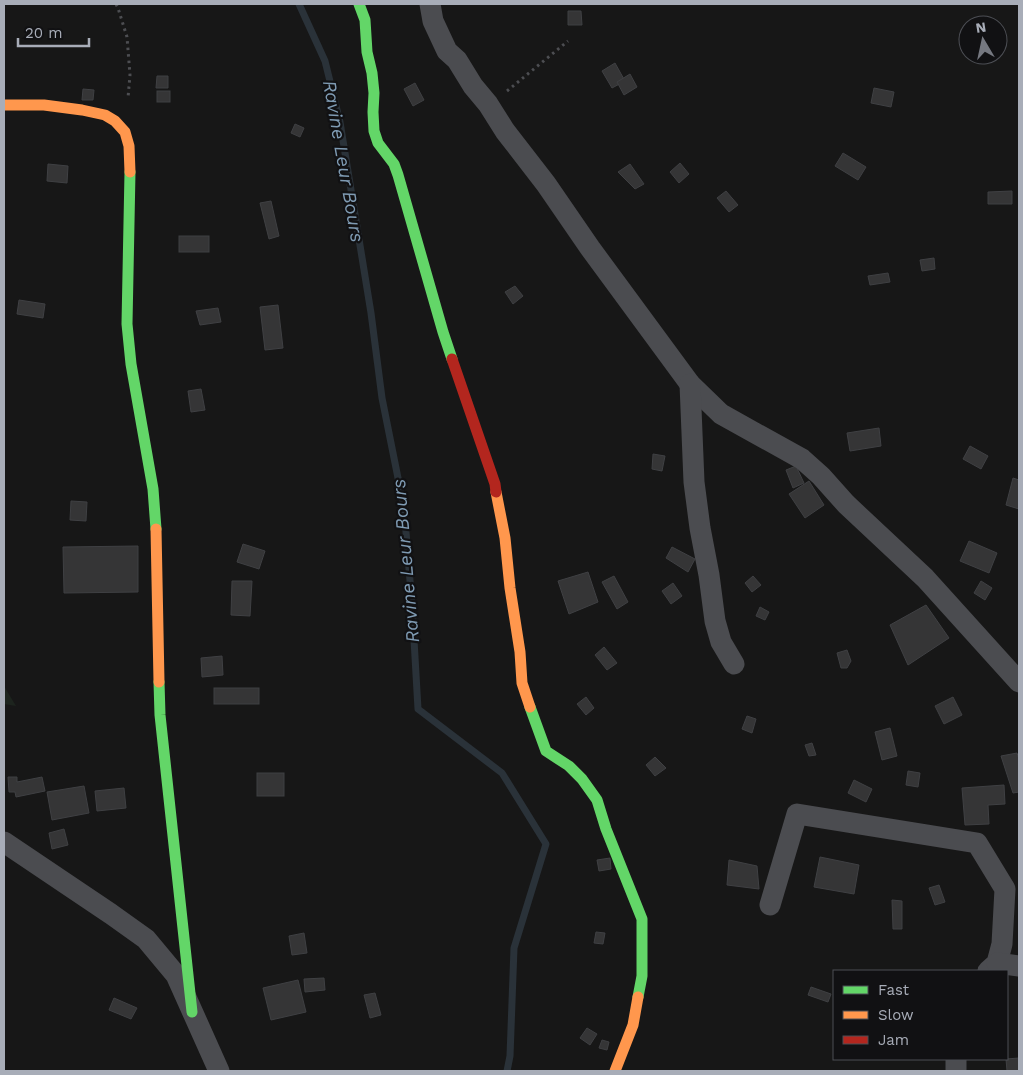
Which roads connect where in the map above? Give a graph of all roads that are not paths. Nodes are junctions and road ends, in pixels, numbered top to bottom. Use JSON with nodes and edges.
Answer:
{"nodes":[{"id":1,"x":359,"y":4,"type":"edge"},
{"id":2,"x":430,"y":4,"type":"edge"},
{"id":3,"x":4,"y":105,"type":"edge"},
{"id":4,"x":690,"y":384,"type":"junction"},
{"id":5,"x":734,"y":664,"type":"dead end"},
{"id":6,"x":1019,"y":682,"type":"edge"},
{"id":7,"x":4,"y":842,"type":"edge"},
{"id":8,"x":1012,"y":885,"type":"edge"},
{"id":9,"x":770,"y":905,"type":"dead end"},
{"id":10,"x":1019,"y":966,"type":"edge"},
{"id":11,"x":992,"y":967,"type":"edge"},
{"id":12,"x":192,"y":1012,"type":"junction"},
{"id":13,"x":219,"y":1071,"type":"edge"},
{"id":14,"x":615,"y":1071,"type":"edge"}],
"edges":[{"from":1,"to":14,"type":"street"},
{"from":2,"to":4,"type":"street"},
{"from":3,"to":12,"type":"street"},
{"from":4,"to":5,"type":"street"},
{"from":4,"to":6,"type":"street"},
{"from":7,"to":12,"type":"street"},
{"from":8,"to":9,"type":"street"},
{"from":8,"to":11,"type":"street"},
{"from":10,"to":11,"type":"street"},
{"from":12,"to":13,"type":"street"}]}
